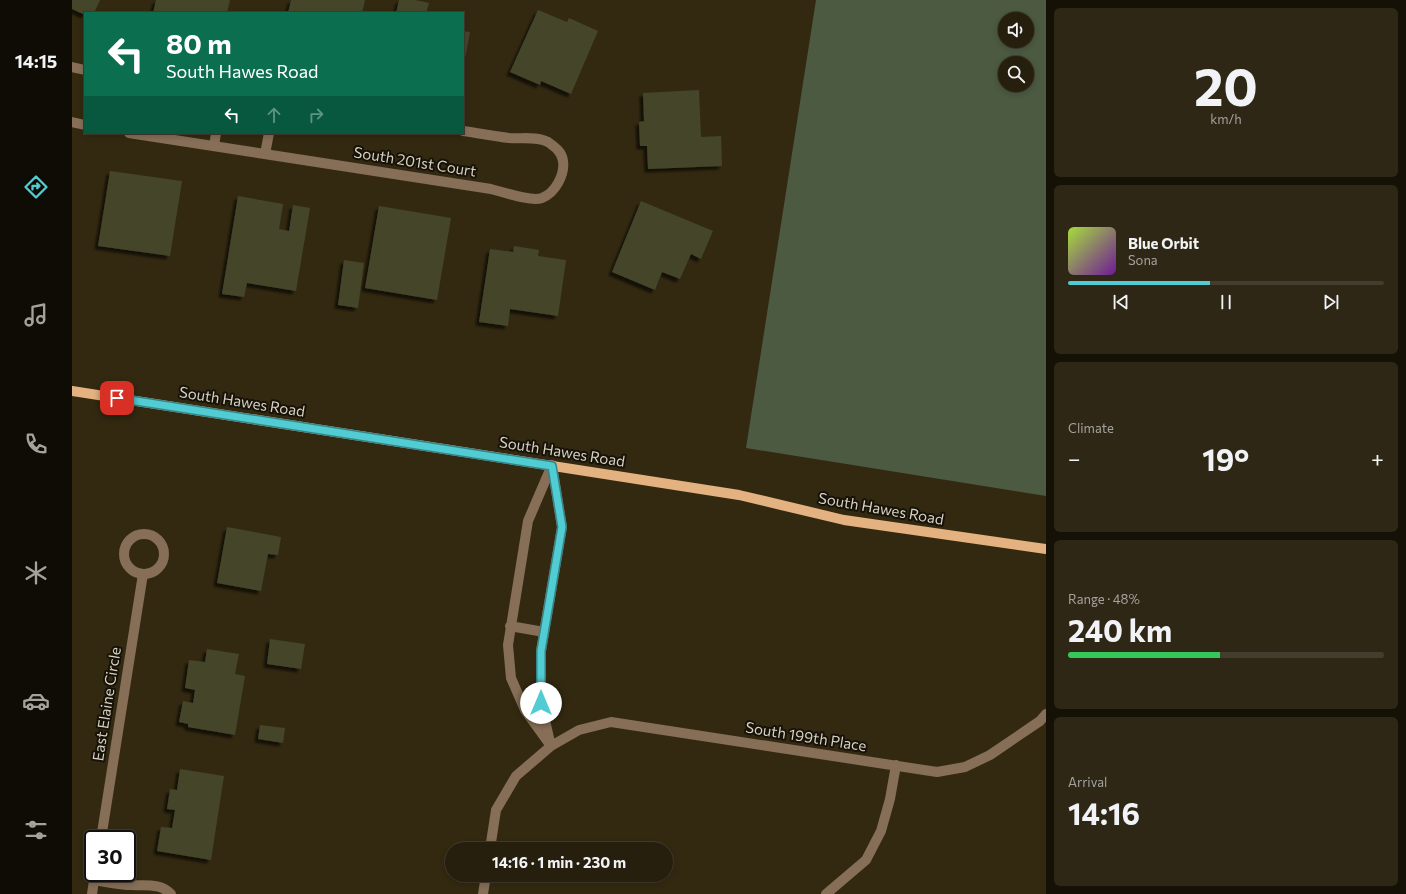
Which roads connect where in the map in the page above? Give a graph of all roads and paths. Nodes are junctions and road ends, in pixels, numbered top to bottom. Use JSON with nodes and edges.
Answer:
{"nodes":[{"id":1,"x":72,"y":67,"type":"edge"},
{"id":2,"x":84,"y":70,"type":"edge"},
{"id":3,"x":72,"y":122,"type":"edge"},
{"id":4,"x":84,"y":125,"type":"edge"},
{"id":5,"x":464,"y":131,"type":"edge"},
{"id":6,"x":136,"y":134,"type":"edge"},
{"id":7,"x":216,"y":134,"type":"edge"},
{"id":8,"x":269,"y":134,"type":"edge"},
{"id":9,"x":214,"y":146,"type":"junction"},
{"id":10,"x":265,"y":154,"type":"junction"},
{"id":11,"x":72,"y":391,"type":"edge"},
{"id":12,"x":552,"y":466,"type":"junction"},
{"id":13,"x":1046,"y":549,"type":"edge"},
{"id":14,"x":143,"y":574,"type":"junction"},
{"id":15,"x":510,"y":626,"type":"junction"},
{"id":16,"x":544,"y":632,"type":"junction"},
{"id":17,"x":1046,"y":714,"type":"edge"},
{"id":18,"x":551,"y":746,"type":"junction"},
{"id":19,"x":896,"y":766,"type":"junction"},
{"id":20,"x":102,"y":830,"type":"edge"},
{"id":21,"x":491,"y":842,"type":"edge"},
{"id":22,"x":94,"y":882,"type":"edge"},
{"id":23,"x":120,"y":882,"type":"edge"},
{"id":24,"x":485,"y":882,"type":"edge"},
{"id":25,"x":92,"y":894,"type":"edge"},
{"id":26,"x":171,"y":894,"type":"edge"},
{"id":27,"x":483,"y":894,"type":"edge"},
{"id":28,"x":826,"y":894,"type":"edge"}],
"edges":[{"from":1,"to":2,"type":"street"},
{"from":3,"to":4,"type":"street"},
{"from":5,"to":10,"type":"street","name":"South 201st Court"},
{"from":6,"to":9,"type":"street","name":"South 201st Court"},
{"from":7,"to":9,"type":"street"},
{"from":8,"to":10,"type":"street"},
{"from":9,"to":10,"type":"street","name":"South 201st Court"},
{"from":11,"to":12,"type":"main road","name":"South Hawes Road"},
{"from":12,"to":13,"type":"main road","name":"South Hawes Road"},
{"from":12,"to":15,"type":"street"},
{"from":12,"to":16,"type":"street"},
{"from":14,"to":14,"type":"street"},
{"from":14,"to":20,"type":"street","name":"East Elaine Circle"},
{"from":15,"to":16,"type":"street"},
{"from":15,"to":18,"type":"street"},
{"from":16,"to":18,"type":"street"},
{"from":17,"to":19,"type":"street","name":"South 199th Place"},
{"from":18,"to":19,"type":"street","name":"South 199th Place"},
{"from":18,"to":21,"type":"street","name":"South 199th Place"},
{"from":19,"to":28,"type":"street"},
{"from":22,"to":25,"type":"street"},
{"from":23,"to":26,"type":"street"},
{"from":24,"to":27,"type":"street"}]}
